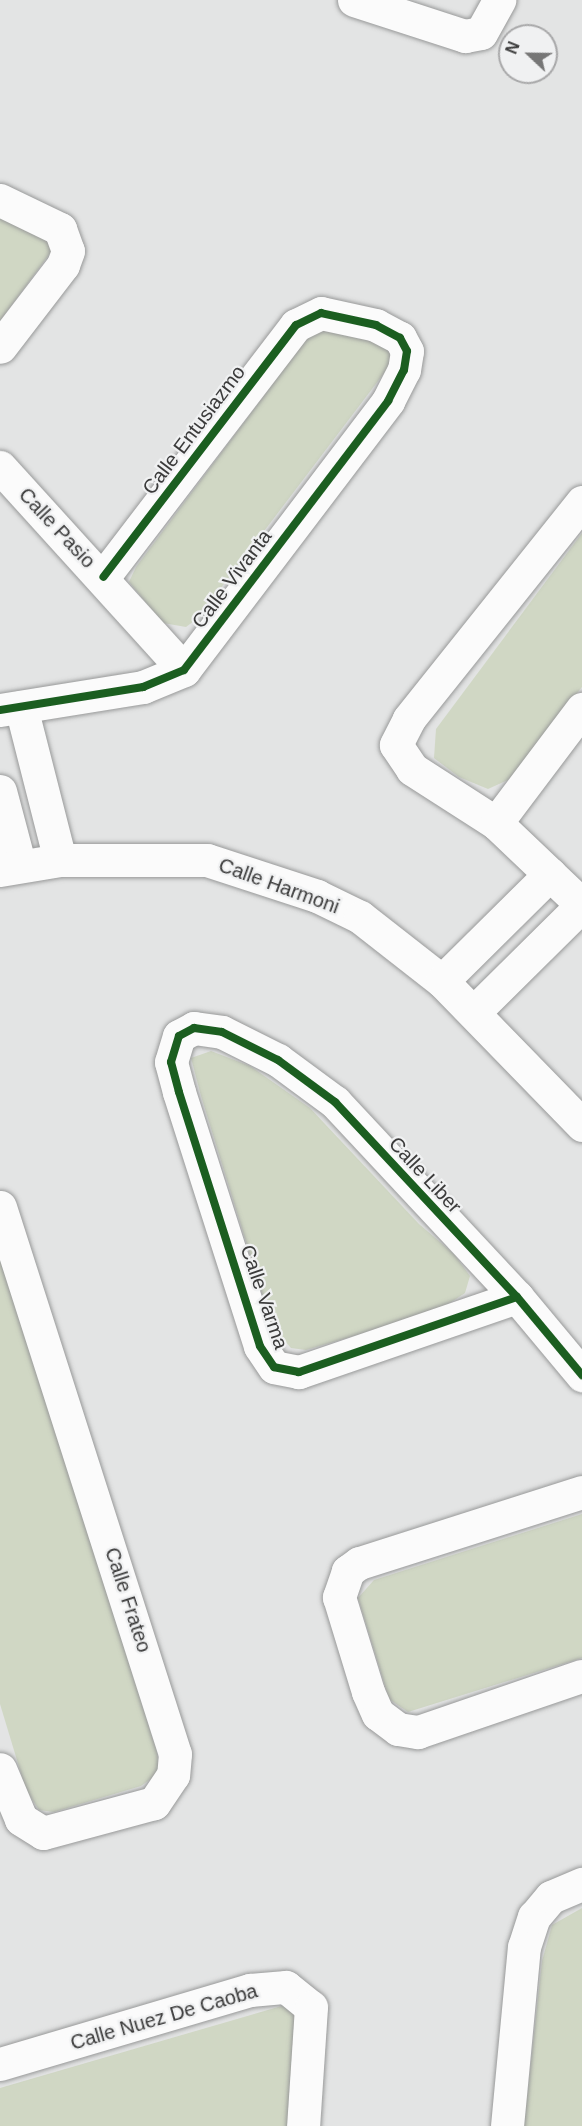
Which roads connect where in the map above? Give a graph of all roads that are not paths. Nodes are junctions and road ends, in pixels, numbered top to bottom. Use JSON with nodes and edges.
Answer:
{"nodes":[{"id":1,"x":354,"y":0,"type":"edge"},
{"id":2,"x":499,"y":0,"type":"edge"},
{"id":3,"x":0,"y":200,"type":"edge"},
{"id":4,"x":0,"y":347,"type":"edge"},
{"id":5,"x":407,"y":351,"type":"joint"},
{"id":6,"x":0,"y":467,"type":"edge"},
{"id":7,"x":582,"y":502,"type":"edge"},
{"id":8,"x":103,"y":577,"type":"junction"},
{"id":9,"x":183,"y":670,"type":"junction"},
{"id":10,"x":11,"y":708,"type":"edge"},
{"id":11,"x":582,"y":709,"type":"edge"},
{"id":12,"x":0,"y":791,"type":"edge"},
{"id":13,"x":496,"y":823,"type":"junction"},
{"id":14,"x":60,"y":860,"type":"junction"},
{"id":15,"x":9,"y":867,"type":"edge"},
{"id":16,"x":550,"y":874,"type":"junction"},
{"id":17,"x":582,"y":905,"type":"edge"},
{"id":18,"x":442,"y":981,"type":"junction"},
{"id":19,"x":475,"y":1011,"type":"junction"},
{"id":20,"x":222,"y":1032,"type":"joint"},
{"id":21,"x":582,"y":1125,"type":"edge"},
{"id":22,"x":0,"y":1207,"type":"edge"},
{"id":23,"x":517,"y":1297,"type":"junction"},
{"id":24,"x":581,"y":1371,"type":"edge"},
{"id":25,"x":582,"y":1492,"type":"edge"},
{"id":26,"x":582,"y":1676,"type":"edge"},
{"id":27,"x":0,"y":1769,"type":"edge"},
{"id":28,"x":582,"y":1884,"type":"edge"},
{"id":29,"x":0,"y":2064,"type":"edge"},
{"id":30,"x":303,"y":2126,"type":"edge"},
{"id":31,"x":507,"y":2126,"type":"edge"}],
"edges":[{"from":1,"to":2,"type":"street"},
{"from":3,"to":4,"type":"street"},
{"from":5,"to":8,"type":"street","name":"Calle Entusiazmo"},
{"from":5,"to":9,"type":"street","name":"Calle Vivanta"},
{"from":6,"to":8,"type":"street","name":"Calle Pasio"},
{"from":7,"to":13,"type":"street"},
{"from":8,"to":9,"type":"street","name":"Calle Pasio"},
{"from":9,"to":10,"type":"street","name":"Calle Vivanta"},
{"from":10,"to":14,"type":"street"},
{"from":11,"to":13,"type":"street"},
{"from":12,"to":15,"type":"street"},
{"from":13,"to":16,"type":"street"},
{"from":14,"to":15,"type":"street","name":"Calle Harmoni"},
{"from":14,"to":18,"type":"street","name":"Calle Harmoni"},
{"from":16,"to":17,"type":"street"},
{"from":16,"to":18,"type":"street"},
{"from":17,"to":19,"type":"street"},
{"from":18,"to":19,"type":"street","name":"Calle Harmoni"},
{"from":19,"to":21,"type":"street","name":"Calle Harmoni"},
{"from":20,"to":23,"type":"street","name":"Calle Liber"},
{"from":20,"to":23,"type":"street","name":"Calle Varma"},
{"from":22,"to":27,"type":"street","name":"Calle Frateo"},
{"from":23,"to":24,"type":"street","name":"Calle Liber"},
{"from":25,"to":26,"type":"street"},
{"from":28,"to":31,"type":"street"},
{"from":29,"to":30,"type":"street","name":"Calle Nuez De Caoba"}]}
